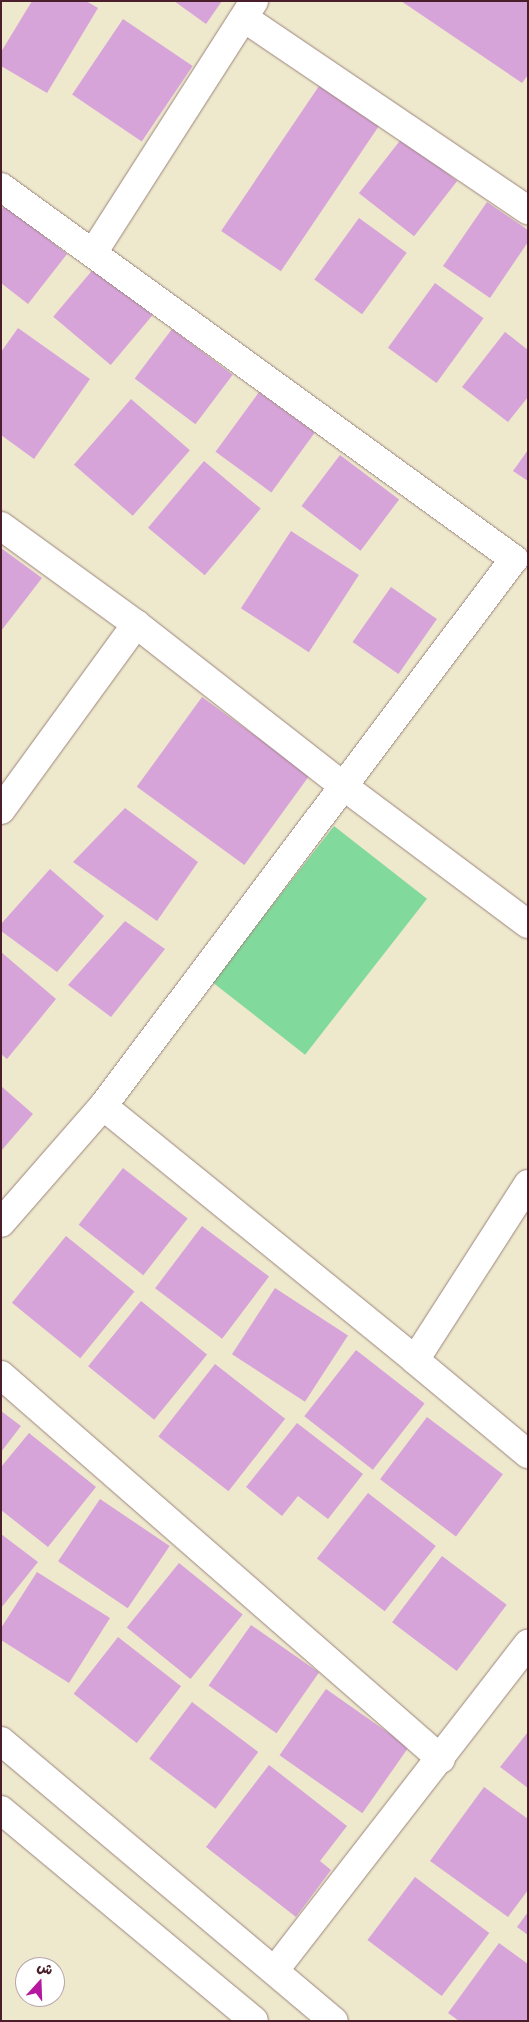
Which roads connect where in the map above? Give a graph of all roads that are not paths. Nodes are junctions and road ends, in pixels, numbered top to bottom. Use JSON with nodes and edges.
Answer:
{"nodes":[{"id":1,"x":249,"y":9,"type":"edge"},
{"id":2,"x":1,"y":187,"type":"edge"},
{"id":3,"x":528,"y":210,"type":"edge"},
{"id":4,"x":92,"y":253,"type":"junction"},
{"id":5,"x":1,"y":526,"type":"edge"},
{"id":6,"x":521,"y":565,"type":"edge"},
{"id":7,"x":136,"y":624,"type":"junction"},
{"id":8,"x":342,"y":785,"type":"junction"},
{"id":9,"x":1,"y":810,"type":"edge"},
{"id":10,"x":528,"y":924,"type":"edge"},
{"id":11,"x":103,"y":1106,"type":"junction"},
{"id":12,"x":528,"y":1184,"type":"edge"},
{"id":13,"x":1,"y":1223,"type":"edge"},
{"id":14,"x":415,"y":1360,"type":"junction"},
{"id":15,"x":1,"y":1375,"type":"edge"},
{"id":16,"x":528,"y":1454,"type":"edge"},
{"id":17,"x":528,"y":1644,"type":"edge"},
{"id":18,"x":1,"y":1741,"type":"edge"},
{"id":19,"x":441,"y":1759,"type":"junction"},
{"id":20,"x":1,"y":1810,"type":"edge"},
{"id":21,"x":274,"y":1970,"type":"junction"},
{"id":22,"x":254,"y":2021,"type":"edge"},
{"id":23,"x":334,"y":2021,"type":"edge"}],
"edges":[{"from":1,"to":3,"type":"street"},
{"from":1,"to":4,"type":"street"},
{"from":2,"to":4,"type":"street"},
{"from":4,"to":6,"type":"street"},
{"from":5,"to":7,"type":"street"},
{"from":6,"to":8,"type":"street"},
{"from":7,"to":8,"type":"street"},
{"from":7,"to":9,"type":"street"},
{"from":8,"to":10,"type":"street"},
{"from":8,"to":11,"type":"street"},
{"from":11,"to":13,"type":"street"},
{"from":11,"to":14,"type":"street"},
{"from":12,"to":14,"type":"street"},
{"from":14,"to":16,"type":"street"},
{"from":15,"to":19,"type":"street"},
{"from":17,"to":19,"type":"street"},
{"from":18,"to":21,"type":"street"},
{"from":19,"to":21,"type":"street"},
{"from":20,"to":22,"type":"street"},
{"from":21,"to":23,"type":"street"}]}
